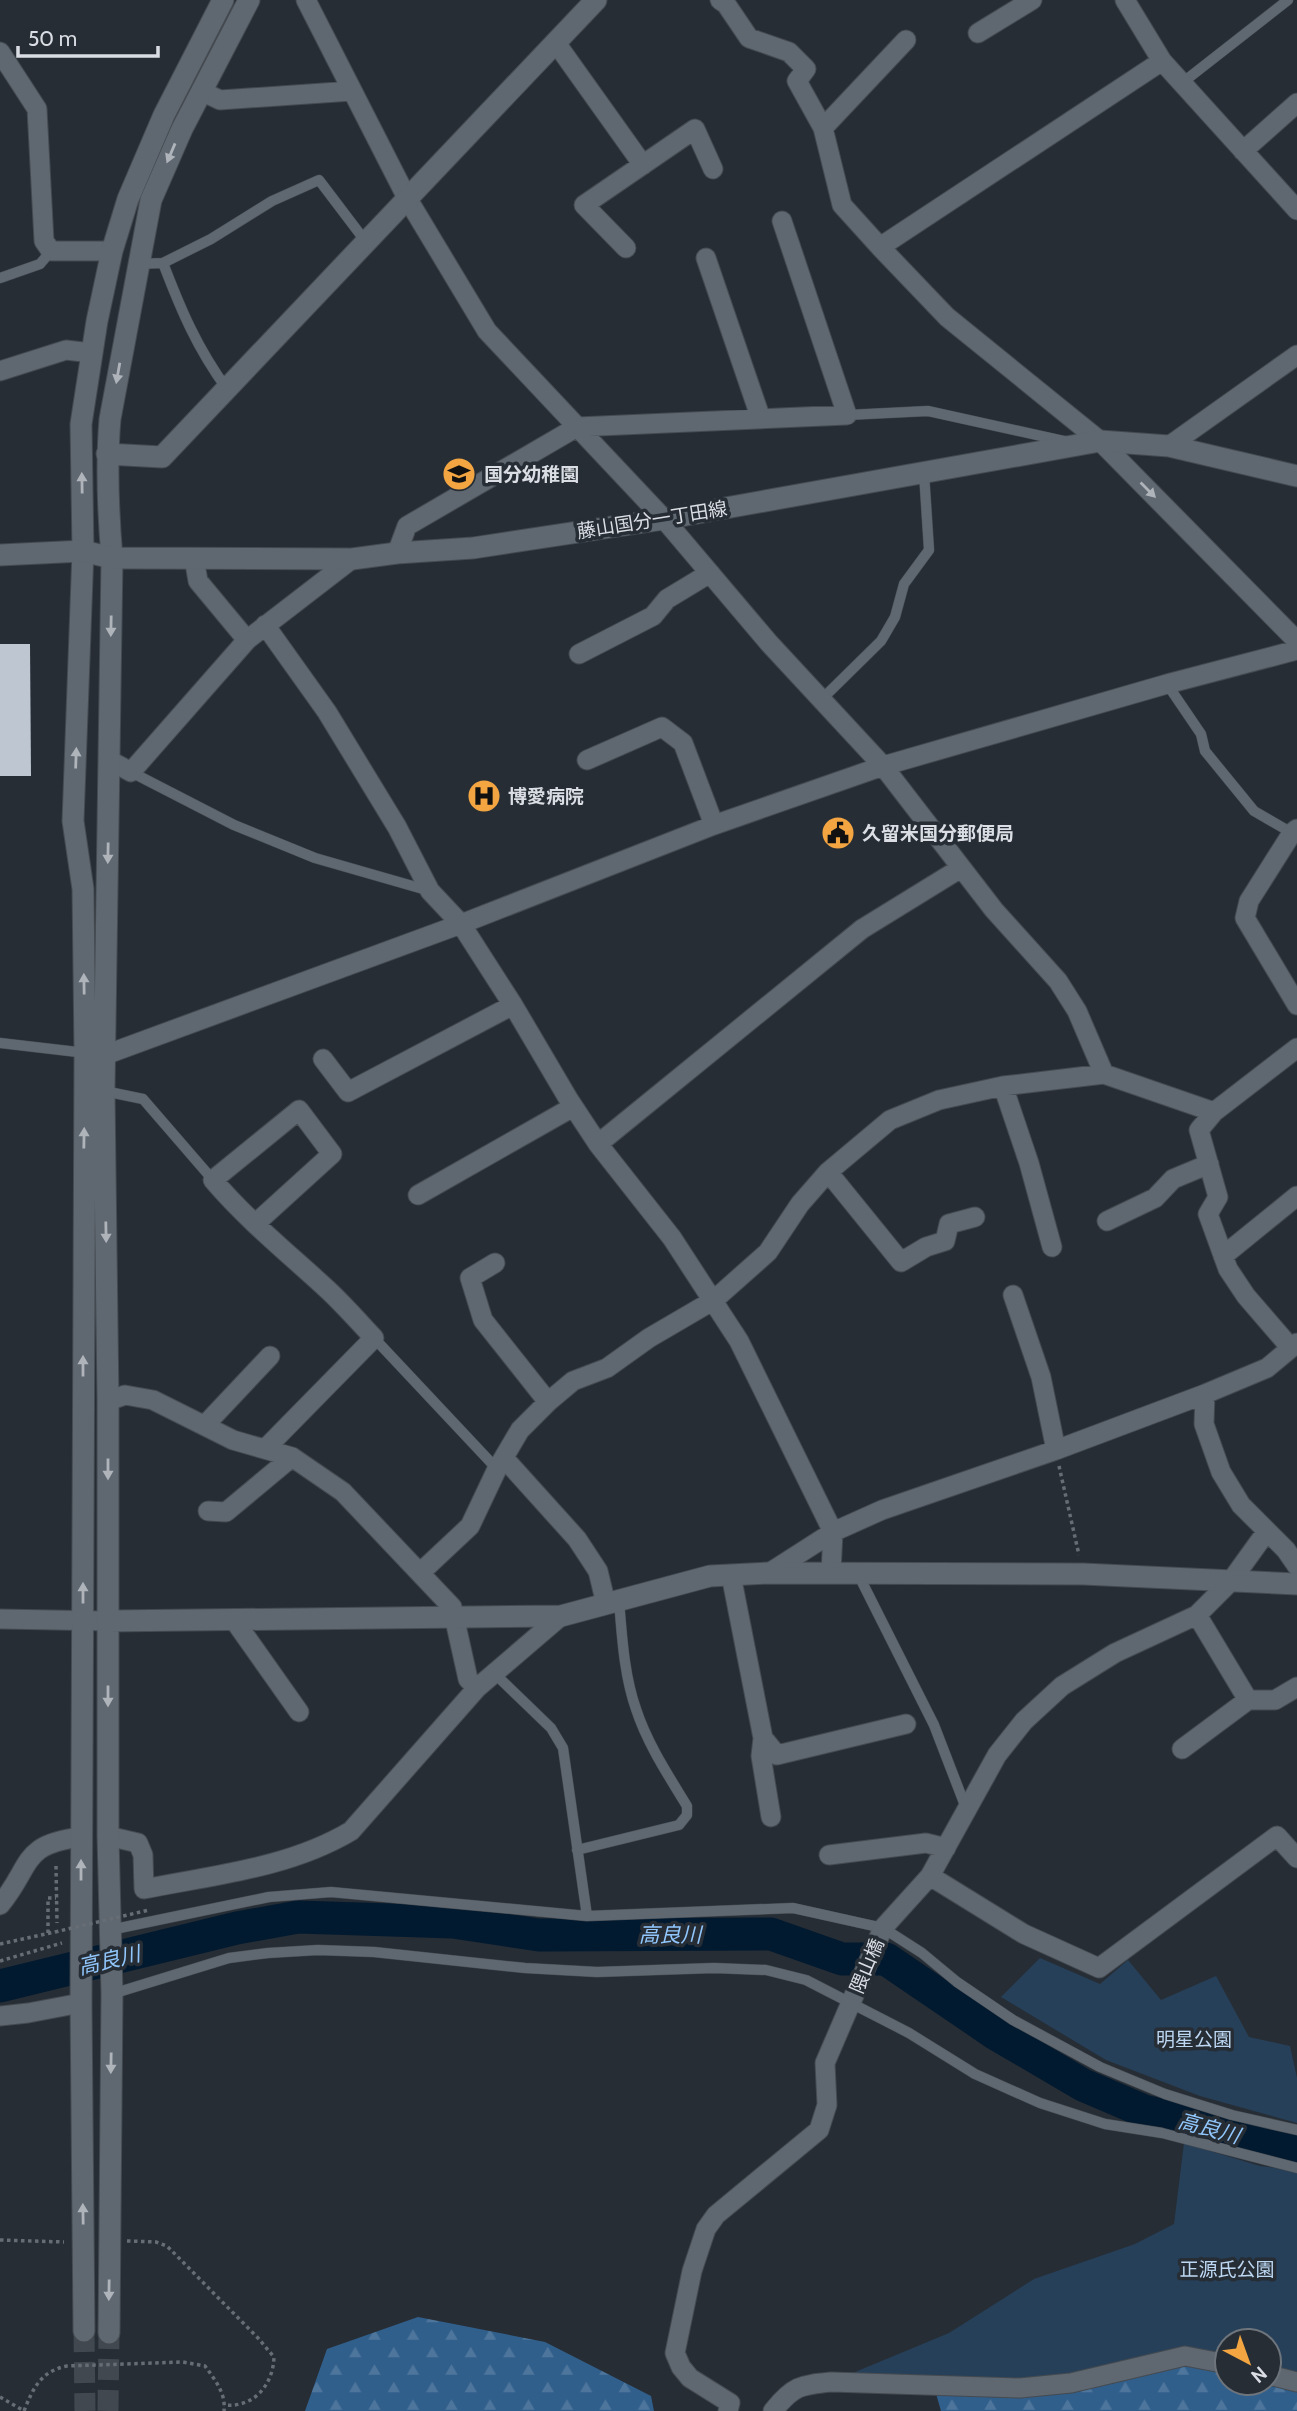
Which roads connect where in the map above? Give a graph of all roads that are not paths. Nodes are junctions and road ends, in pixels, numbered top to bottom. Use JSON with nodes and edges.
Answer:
{"nodes":[{"id":1,"x":223,"y":0,"type":"edge"},
{"id":2,"x":249,"y":0,"type":"edge"},
{"id":3,"x":306,"y":0,"type":"edge"},
{"id":4,"x":596,"y":0,"type":"edge"},
{"id":5,"x":720,"y":0,"type":"edge"},
{"id":6,"x":1032,"y":0,"type":"edge"},
{"id":7,"x":1125,"y":0,"type":"edge"},
{"id":8,"x":1288,"y":0,"type":"edge"},
{"id":9,"x":978,"y":33,"type":"dead end"},
{"id":10,"x":906,"y":40,"type":"dead end"},
{"id":11,"x":556,"y":43,"type":"junction"},
{"id":12,"x":0,"y":52,"type":"edge"},
{"id":13,"x":1162,"y":61,"type":"junction"},
{"id":14,"x":1182,"y":83,"type":"junction"},
{"id":15,"x":352,"y":91,"type":"junction"},
{"id":16,"x":201,"y":92,"type":"junction"},
{"id":17,"x":1297,"y":103,"type":"edge"},
{"id":18,"x":824,"y":128,"type":"junction"},
{"id":19,"x":1243,"y":151,"type":"junction"},
{"id":20,"x":643,"y":165,"type":"junction"},
{"id":21,"x":713,"y":169,"type":"dead end"},
{"id":22,"x":407,"y":198,"type":"junction"},
{"id":23,"x":1297,"y":211,"type":"edge"},
{"id":24,"x":782,"y":221,"type":"dead end"},
{"id":25,"x":366,"y":242,"type":"junction"},
{"id":26,"x":880,"y":247,"type":"junction"},
{"id":27,"x":626,"y":248,"type":"dead end"},
{"id":28,"x":51,"y":251,"type":"junction"},
{"id":29,"x":112,"y":251,"type":"junction"},
{"id":30,"x":706,"y":258,"type":"dead end"},
{"id":31,"x":163,"y":263,"type":"junction"},
{"id":32,"x":138,"y":264,"type":"junction"},
{"id":33,"x":0,"y":278,"type":"edge"},
{"id":34,"x":92,"y":353,"type":"junction"},
{"id":35,"x":1297,"y":355,"type":"edge"},
{"id":36,"x":0,"y":371,"type":"edge"},
{"id":37,"x":227,"y":389,"type":"junction"},
{"id":38,"x":847,"y":415,"type":"junction"},
{"id":39,"x":761,"y":419,"type":"junction"},
{"id":40,"x":577,"y":427,"type":"junction"},
{"id":41,"x":1090,"y":443,"type":"junction"},
{"id":42,"x":1169,"y":446,"type":"junction"},
{"id":43,"x":107,"y":454,"type":"junction"},
{"id":44,"x":924,"y":472,"type":"junction"},
{"id":45,"x":1297,"y":476,"type":"edge"},
{"id":46,"x":664,"y":519,"type":"junction"},
{"id":47,"x":83,"y":551,"type":"junction"},
{"id":48,"x":397,"y":553,"type":"junction"},
{"id":49,"x":0,"y":555,"type":"edge"},
{"id":50,"x":112,"y":558,"type":"junction"},
{"id":51,"x":194,"y":558,"type":"junction"},
{"id":52,"x":352,"y":559,"type":"junction"},
{"id":53,"x":710,"y":573,"type":"junction"},
{"id":54,"x":265,"y":625,"type":"junction"},
{"id":55,"x":247,"y":640,"type":"junction"},
{"id":56,"x":1297,"y":641,"type":"edge"},
{"id":57,"x":1297,"y":650,"type":"edge"},
{"id":58,"x":579,"y":654,"type":"dead end"},
{"id":59,"x":1167,"y":684,"type":"junction"},
{"id":60,"x":822,"y":699,"type":"junction"},
{"id":61,"x":109,"y":760,"type":"junction"},
{"id":62,"x":587,"y":760,"type":"dead end"},
{"id":63,"x":883,"y":766,"type":"junction"},
{"id":64,"x":131,"y":772,"type":"junction"},
{"id":65,"x":714,"y":825,"type":"junction"},
{"id":66,"x":1294,"y":831,"type":"edge"},
{"id":67,"x":961,"y":868,"type":"junction"},
{"id":68,"x":430,"y":891,"type":"junction"},
{"id":69,"x":461,"y":923,"type":"junction"},
{"id":70,"x":513,"y":1005,"type":"junction"},
{"id":71,"x":1297,"y":1005,"type":"edge"},
{"id":72,"x":0,"y":1043,"type":"edge"},
{"id":73,"x":1297,"y":1048,"type":"edge"},
{"id":74,"x":95,"y":1054,"type":"junction"},
{"id":75,"x":323,"y":1059,"type":"dead end"},
{"id":76,"x":1104,"y":1074,"type":"junction"},
{"id":77,"x":1003,"y":1086,"type":"junction"},
{"id":78,"x":104,"y":1091,"type":"junction"},
{"id":79,"x":573,"y":1107,"type":"junction"},
{"id":80,"x":1214,"y":1112,"type":"junction"},
{"id":81,"x":598,"y":1144,"type":"junction"},
{"id":82,"x":1209,"y":1164,"type":"junction"},
{"id":83,"x":828,"y":1172,"type":"junction"},
{"id":84,"x":213,"y":1181,"type":"junction"},
{"id":85,"x":418,"y":1195,"type":"dead end"},
{"id":86,"x":1297,"y":1196,"type":"edge"},
{"id":87,"x":975,"y":1217,"type":"dead end"},
{"id":88,"x":1107,"y":1221,"type":"dead end"},
{"id":89,"x":255,"y":1224,"type":"junction"},
{"id":90,"x":1052,"y":1247,"type":"dead end"},
{"id":91,"x":1223,"y":1256,"type":"junction"},
{"id":92,"x":495,"y":1262,"type":"dead end"},
{"id":93,"x":1013,"y":1295,"type":"dead end"},
{"id":94,"x":714,"y":1300,"type":"junction"},
{"id":95,"x":374,"y":1338,"type":"junction"},
{"id":96,"x":1294,"y":1345,"type":"edge"},
{"id":97,"x":270,"y":1356,"type":"dead end"},
{"id":98,"x":1205,"y":1394,"type":"junction"},
{"id":99,"x":108,"y":1401,"type":"junction"},
{"id":100,"x":548,"y":1402,"type":"junction"},
{"id":101,"x":205,"y":1425,"type":"junction"},
{"id":102,"x":265,"y":1449,"type":"junction"},
{"id":103,"x":1056,"y":1450,"type":"junction"},
{"id":104,"x":292,"y":1457,"type":"junction"},
{"id":105,"x":500,"y":1463,"type":"junction"},
{"id":106,"x":208,"y":1511,"type":"dead end"},
{"id":107,"x":1267,"y":1531,"type":"junction"},
{"id":108,"x":833,"y":1532,"type":"junction"},
{"id":109,"x":1297,"y":1566,"type":"edge"},
{"id":110,"x":421,"y":1572,"type":"junction"},
{"id":111,"x":769,"y":1573,"type":"junction"},
{"id":112,"x":831,"y":1573,"type":"junction"},
{"id":113,"x":858,"y":1573,"type":"junction"},
{"id":114,"x":731,"y":1575,"type":"junction"},
{"id":115,"x":1231,"y":1581,"type":"junction"},
{"id":116,"x":1297,"y":1584,"type":"edge"},
{"id":117,"x":612,"y":1602,"type":"junction"},
{"id":118,"x":1197,"y":1615,"type":"junction"},
{"id":119,"x":561,"y":1616,"type":"junction"},
{"id":120,"x":454,"y":1617,"type":"junction"},
{"id":121,"x":0,"y":1619,"type":"edge"},
{"id":122,"x":234,"y":1619,"type":"junction"},
{"id":123,"x":108,"y":1621,"type":"junction"},
{"id":124,"x":83,"y":1622,"type":"junction"},
{"id":125,"x":494,"y":1673,"type":"junction"},
{"id":126,"x":1297,"y":1687,"type":"edge"},
{"id":127,"x":477,"y":1688,"type":"junction"},
{"id":128,"x":1248,"y":1700,"type":"junction"},
{"id":129,"x":299,"y":1712,"type":"dead end"},
{"id":130,"x":906,"y":1724,"type":"dead end"},
{"id":131,"x":764,"y":1738,"type":"junction"},
{"id":132,"x":1182,"y":1749,"type":"dead end"},
{"id":133,"x":967,"y":1810,"type":"junction"},
{"id":134,"x":771,"y":1817,"type":"dead end"},
{"id":135,"x":108,"y":1836,"type":"junction"},
{"id":136,"x":82,"y":1837,"type":"junction"},
{"id":137,"x":946,"y":1848,"type":"junction"},
{"id":138,"x":577,"y":1850,"type":"junction"},
{"id":139,"x":829,"y":1855,"type":"dead end"},
{"id":140,"x":1297,"y":1858,"type":"edge"},
{"id":141,"x":930,"y":1877,"type":"junction"},
{"id":142,"x":0,"y":1905,"type":"edge"},
{"id":143,"x":587,"y":1916,"type":"junction"},
{"id":144,"x":883,"y":1928,"type":"junction"},
{"id":145,"x":110,"y":1930,"type":"junction"},
{"id":146,"x":112,"y":1994,"type":"junction"},
{"id":147,"x":81,"y":2003,"type":"junction"},
{"id":148,"x":851,"y":2004,"type":"junction"},
{"id":149,"x":0,"y":2016,"type":"edge"},
{"id":150,"x":1297,"y":2130,"type":"edge"},
{"id":151,"x":1297,"y":2168,"type":"edge"},
{"id":152,"x":84,"y":2331,"type":"tunnel mouth"},
{"id":153,"x":109,"y":2333,"type":"tunnel mouth"},
{"id":154,"x":1213,"y":2361,"type":"edge"},
{"id":155,"x":728,"y":2411,"type":"edge"},
{"id":156,"x":773,"y":2411,"type":"edge"}],
"edges":[{"from":1,"to":29,"type":"street"},
{"from":2,"to":16,"type":"street"},
{"from":3,"to":15,"type":"street"},
{"from":4,"to":11,"type":"street"},
{"from":5,"to":18,"type":"street"},
{"from":6,"to":9,"type":"street"},
{"from":7,"to":13,"type":"street"},
{"from":8,"to":14,"type":"lane"},
{"from":10,"to":18,"type":"street"},
{"from":11,"to":20,"type":"street"},
{"from":11,"to":22,"type":"street"},
{"from":12,"to":28,"type":"street"},
{"from":13,"to":14,"type":"street"},
{"from":13,"to":26,"type":"street"},
{"from":14,"to":19,"type":"street"},
{"from":15,"to":16,"type":"street"},
{"from":15,"to":22,"type":"street"},
{"from":16,"to":32,"type":"street","one_way":true},
{"from":17,"to":19,"type":"street"},
{"from":18,"to":26,"type":"street"},
{"from":19,"to":23,"type":"street"},
{"from":20,"to":21,"type":"street"},
{"from":20,"to":27,"type":"street"},
{"from":22,"to":25,"type":"street"},
{"from":22,"to":40,"type":"street"},
{"from":24,"to":38,"type":"street"},
{"from":25,"to":31,"type":"lane"},
{"from":25,"to":37,"type":"street"},
{"from":26,"to":41,"type":"street"},
{"from":28,"to":29,"type":"street"},
{"from":28,"to":33,"type":"lane"},
{"from":29,"to":34,"type":"street"},
{"from":30,"to":39,"type":"street"},
{"from":31,"to":32,"type":"lane"},
{"from":31,"to":37,"type":"lane"},
{"from":32,"to":43,"type":"street","one_way":true},
{"from":34,"to":36,"type":"street"},
{"from":47,"to":34,"type":"street","one_way":true},
{"from":35,"to":42,"type":"street"},
{"from":37,"to":43,"type":"street"},
{"from":38,"to":39,"type":"street"},
{"from":38,"to":41,"type":"lane"},
{"from":39,"to":40,"type":"street"},
{"from":40,"to":46,"type":"street"},
{"from":40,"to":48,"type":"street"},
{"from":41,"to":42,"type":"street","name":"藤山国分一丁田線"},
{"from":41,"to":44,"type":"street","name":"藤山国分一丁田線"},
{"from":41,"to":56,"type":"street","one_way":true},
{"from":42,"to":45,"type":"street","name":"藤山国分一丁田線"},
{"from":43,"to":50,"type":"street"},
{"from":44,"to":46,"type":"street","name":"藤山国分一丁田線"},
{"from":44,"to":60,"type":"lane"},
{"from":46,"to":48,"type":"street","name":"藤山国分一丁田線"},
{"from":46,"to":53,"type":"street"},
{"from":47,"to":49,"type":"street","name":"藤山国分一丁田線"},
{"from":47,"to":50,"type":"street","name":"藤山国分一丁田線"},
{"from":74,"to":47,"type":"street","one_way":true},
{"from":48,"to":52,"type":"street","name":"藤山国分一丁田線"},
{"from":50,"to":51,"type":"street","name":"藤山国分一丁田線"},
{"from":50,"to":61,"type":"street","one_way":true},
{"from":51,"to":52,"type":"street","name":"藤山国分一丁田線"},
{"from":51,"to":55,"type":"street"},
{"from":52,"to":54,"type":"street"},
{"from":53,"to":58,"type":"street"},
{"from":53,"to":60,"type":"street"},
{"from":54,"to":55,"type":"street"},
{"from":54,"to":68,"type":"street"},
{"from":55,"to":64,"type":"street"},
{"from":57,"to":59,"type":"street"},
{"from":59,"to":63,"type":"street"},
{"from":59,"to":66,"type":"lane"},
{"from":60,"to":63,"type":"street"},
{"from":61,"to":64,"type":"street"},
{"from":61,"to":74,"type":"street","one_way":true},
{"from":62,"to":65,"type":"street"},
{"from":63,"to":65,"type":"street"},
{"from":63,"to":67,"type":"street"},
{"from":64,"to":68,"type":"lane"},
{"from":65,"to":69,"type":"street"},
{"from":66,"to":71,"type":"street"},
{"from":67,"to":76,"type":"street"},
{"from":67,"to":81,"type":"street"},
{"from":68,"to":69,"type":"street"},
{"from":69,"to":70,"type":"street"},
{"from":69,"to":74,"type":"street"},
{"from":70,"to":75,"type":"street"},
{"from":70,"to":79,"type":"street"},
{"from":72,"to":74,"type":"lane"},
{"from":73,"to":80,"type":"street"},
{"from":74,"to":78,"type":"street"},
{"from":124,"to":74,"type":"street","one_way":true},
{"from":76,"to":77,"type":"street"},
{"from":76,"to":80,"type":"street"},
{"from":77,"to":83,"type":"street"},
{"from":77,"to":90,"type":"street"},
{"from":78,"to":84,"type":"lane"},
{"from":78,"to":99,"type":"street","one_way":true},
{"from":79,"to":81,"type":"street"},
{"from":79,"to":85,"type":"street"},
{"from":80,"to":82,"type":"street"},
{"from":81,"to":94,"type":"street"},
{"from":82,"to":88,"type":"street"},
{"from":82,"to":91,"type":"street"},
{"from":83,"to":87,"type":"street"},
{"from":83,"to":94,"type":"street"},
{"from":84,"to":89,"type":"street"},
{"from":84,"to":89,"type":"street"},
{"from":86,"to":91,"type":"street"},
{"from":89,"to":95,"type":"street"},
{"from":91,"to":96,"type":"street"},
{"from":92,"to":100,"type":"street"},
{"from":93,"to":103,"type":"street"},
{"from":94,"to":100,"type":"street"},
{"from":94,"to":108,"type":"street"},
{"from":95,"to":102,"type":"street"},
{"from":95,"to":105,"type":"lane"},
{"from":96,"to":98,"type":"street"},
{"from":97,"to":101,"type":"street"},
{"from":98,"to":103,"type":"street"},
{"from":98,"to":107,"type":"street"},
{"from":99,"to":101,"type":"street"},
{"from":99,"to":123,"type":"street","one_way":true},
{"from":100,"to":105,"type":"street"},
{"from":101,"to":102,"type":"street"},
{"from":102,"to":104,"type":"street"},
{"from":103,"to":108,"type":"street"},
{"from":104,"to":106,"type":"street"},
{"from":104,"to":110,"type":"street"},
{"from":105,"to":110,"type":"street"},
{"from":105,"to":117,"type":"street"},
{"from":107,"to":109,"type":"street"},
{"from":107,"to":115,"type":"street"},
{"from":108,"to":111,"type":"street"},
{"from":108,"to":112,"type":"street"},
{"from":110,"to":120,"type":"street"},
{"from":111,"to":112,"type":"street"},
{"from":111,"to":114,"type":"street"},
{"from":112,"to":113,"type":"street"},
{"from":113,"to":115,"type":"street"},
{"from":113,"to":133,"type":"lane"},
{"from":114,"to":117,"type":"street"},
{"from":114,"to":131,"type":"street"},
{"from":115,"to":116,"type":"street"},
{"from":115,"to":118,"type":"street"},
{"from":117,"to":119,"type":"street"},
{"from":117,"to":138,"type":"lane"},
{"from":118,"to":128,"type":"street"},
{"from":118,"to":133,"type":"street","name":"隈山橋"},
{"from":119,"to":120,"type":"street"},
{"from":119,"to":125,"type":"street"},
{"from":120,"to":122,"type":"street"},
{"from":120,"to":127,"type":"street"},
{"from":121,"to":124,"type":"street"},
{"from":122,"to":123,"type":"street"},
{"from":122,"to":129,"type":"street"},
{"from":123,"to":124,"type":"street"},
{"from":123,"to":135,"type":"street","one_way":true},
{"from":124,"to":136,"type":"street"},
{"from":125,"to":127,"type":"street"},
{"from":125,"to":138,"type":"lane"},
{"from":126,"to":128,"type":"street"},
{"from":127,"to":135,"type":"street"},
{"from":128,"to":132,"type":"street"},
{"from":130,"to":131,"type":"street"},
{"from":131,"to":134,"type":"street"},
{"from":133,"to":137,"type":"street","name":"隈山橋"},
{"from":135,"to":145,"type":"street"},
{"from":136,"to":142,"type":"street"},
{"from":147,"to":136,"type":"street","one_way":true},
{"from":137,"to":139,"type":"street"},
{"from":137,"to":141,"type":"street","name":"隈山橋"},
{"from":138,"to":143,"type":"lane"},
{"from":140,"to":141,"type":"street"},
{"from":141,"to":144,"type":"street","name":"隈山橋"},
{"from":143,"to":144,"type":"lane"},
{"from":143,"to":145,"type":"lane"},
{"from":144,"to":148,"type":"street","name":"隈山橋"},
{"from":144,"to":150,"type":"lane"},
{"from":145,"to":146,"type":"street"},
{"from":146,"to":148,"type":"lane"},
{"from":146,"to":153,"type":"street","one_way":true},
{"from":147,"to":149,"type":"street"},
{"from":152,"to":147,"type":"street","one_way":true},
{"from":148,"to":151,"type":"lane"},
{"from":148,"to":155,"type":"street","name":"隈山橋"},
{"from":154,"to":156,"type":"street"}]}
